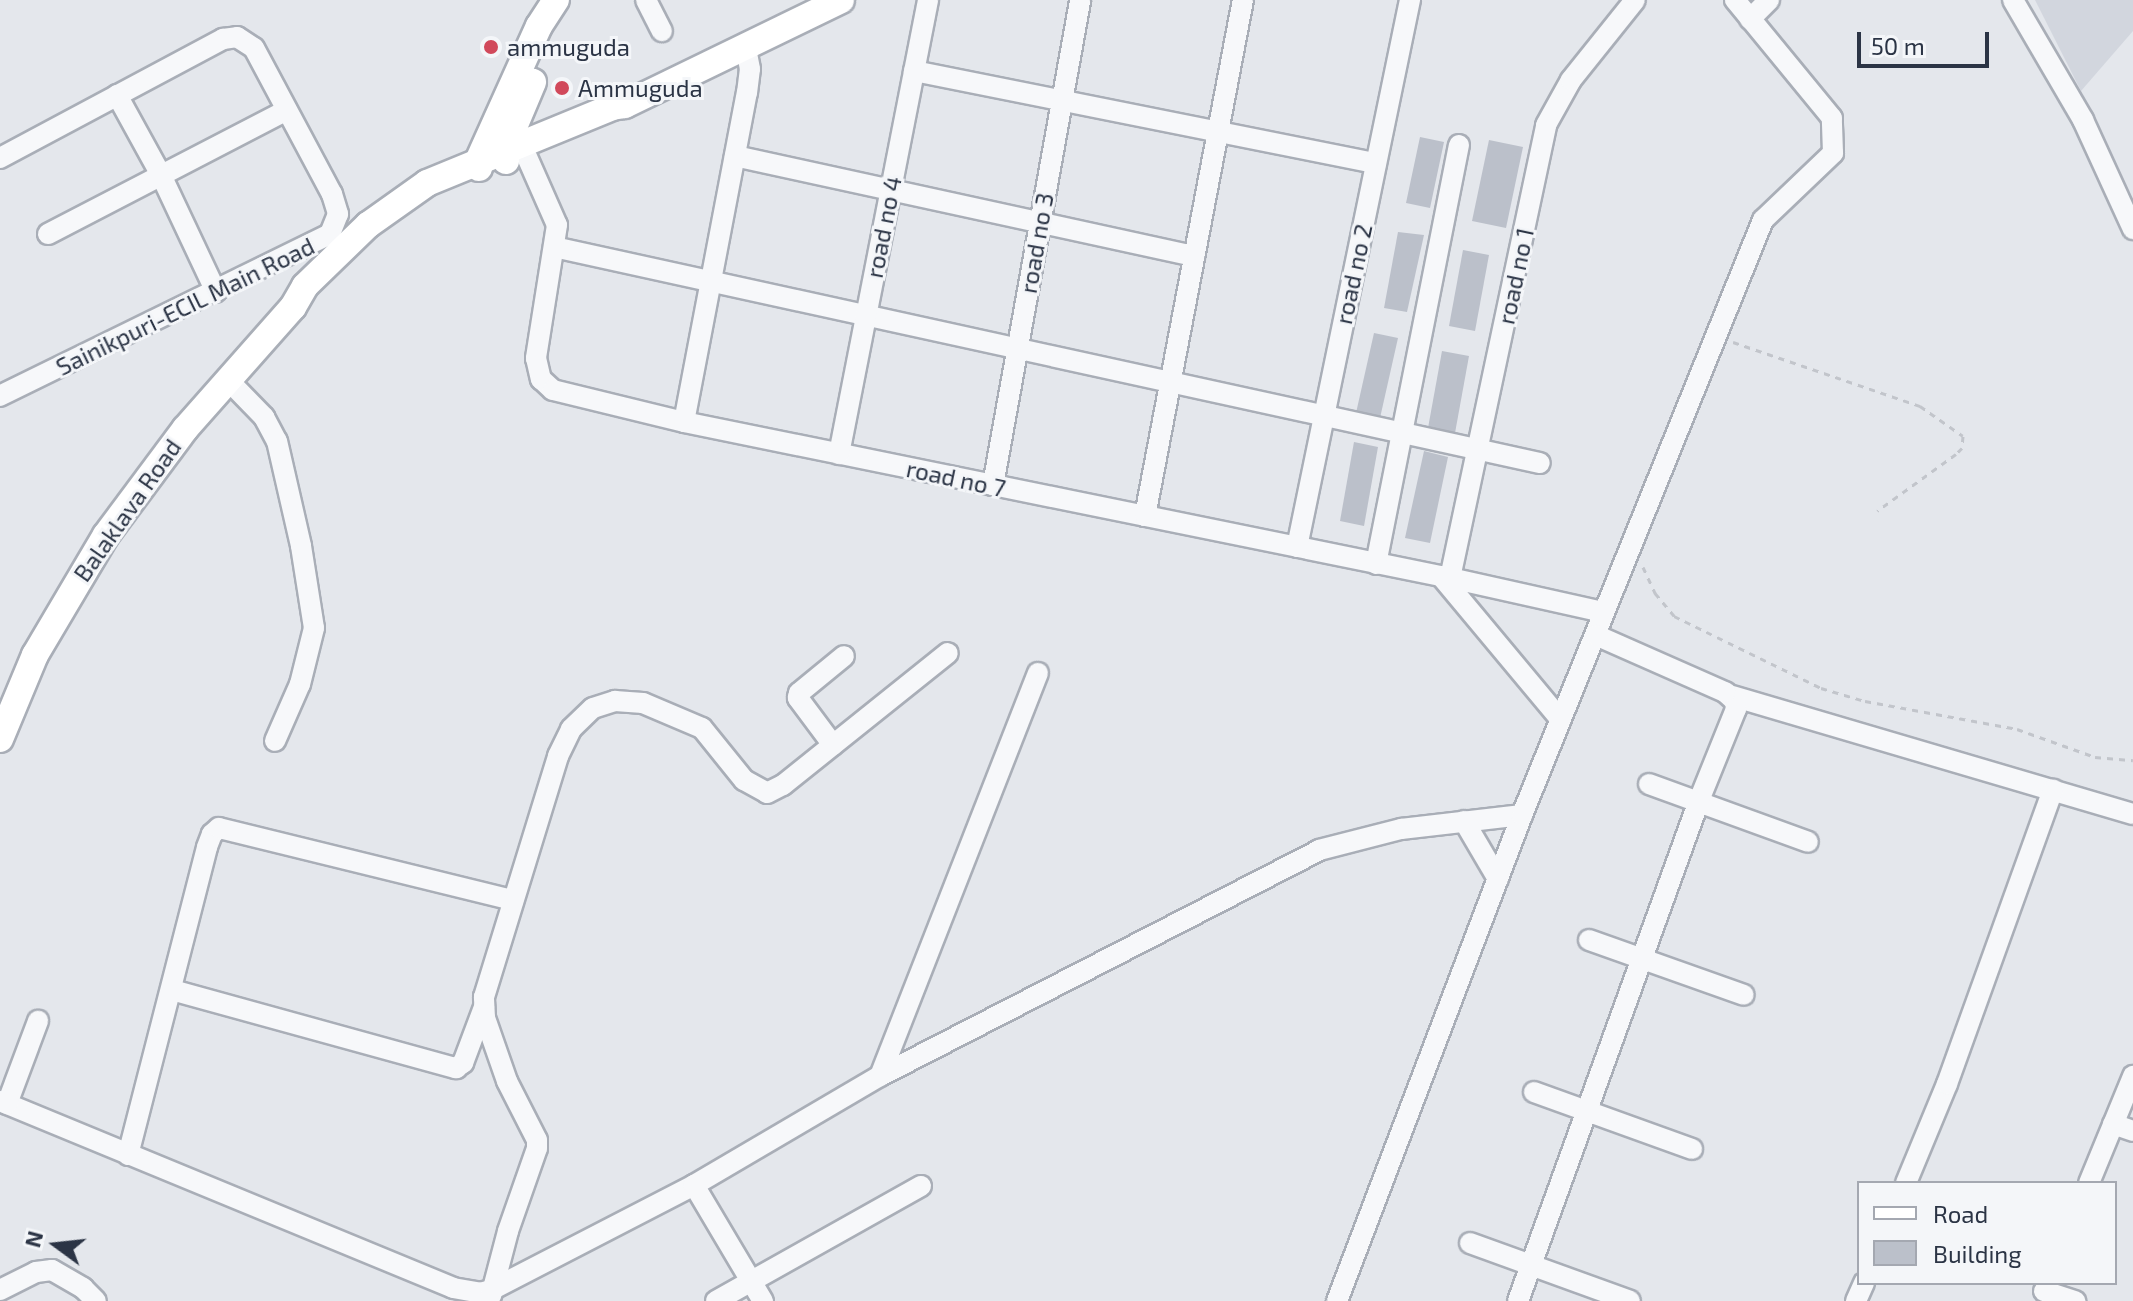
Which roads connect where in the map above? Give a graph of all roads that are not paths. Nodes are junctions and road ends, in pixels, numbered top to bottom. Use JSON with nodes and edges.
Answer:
{"nodes":[{"id":1,"x":556,"y":0,"type":"edge"},
{"id":2,"x":646,"y":0,"type":"edge"},
{"id":3,"x":928,"y":0,"type":"edge"},
{"id":4,"x":1080,"y":0,"type":"edge"},
{"id":5,"x":1243,"y":0,"type":"edge"},
{"id":6,"x":1410,"y":0,"type":"edge"},
{"id":7,"x":1635,"y":0,"type":"edge"},
{"id":8,"x":1735,"y":0,"type":"edge"},
{"id":9,"x":1769,"y":0,"type":"edge"},
{"id":10,"x":2013,"y":0,"type":"edge"},
{"id":11,"x":834,"y":2,"type":"edge"},
{"id":12,"x":1750,"y":19,"type":"junction"},
{"id":13,"x":662,"y":31,"type":"dead end"},
{"id":14,"x":746,"y":49,"type":"junction"},
{"id":15,"x":914,"y":71,"type":"junction"},
{"id":16,"x":117,"y":95,"type":"junction"},
{"id":17,"x":1062,"y":100,"type":"junction"},
{"id":18,"x":287,"y":110,"type":"junction"},
{"id":19,"x":1218,"y":131,"type":"junction"},
{"id":20,"x":1459,"y":145,"type":"dead end"},
{"id":21,"x":735,"y":156,"type":"junction"},
{"id":22,"x":513,"y":157,"type":"junction"},
{"id":23,"x":0,"y":158,"type":"edge"},
{"id":24,"x":1376,"y":163,"type":"junction"},
{"id":25,"x":479,"y":168,"type":"junction"},
{"id":26,"x":161,"y":175,"type":"junction"},
{"id":27,"x":891,"y":190,"type":"junction"},
{"id":28,"x":1040,"y":221,"type":"junction"},
{"id":29,"x":2133,"y":229,"type":"edge"},
{"id":30,"x":48,"y":234,"type":"dead end"},
{"id":31,"x":554,"y":247,"type":"junction"},
{"id":32,"x":1194,"y":256,"type":"junction"},
{"id":33,"x":710,"y":281,"type":"junction"},
{"id":34,"x":216,"y":292,"type":"junction"},
{"id":35,"x":293,"y":307,"type":"joint"},
{"id":36,"x":866,"y":315,"type":"junction"},
{"id":37,"x":1017,"y":348,"type":"junction"},
{"id":38,"x":228,"y":380,"type":"junction"},
{"id":39,"x":1170,"y":382,"type":"junction"},
{"id":40,"x":0,"y":396,"type":"edge"},
{"id":41,"x":1324,"y":416,"type":"junction"},
{"id":42,"x":684,"y":422,"type":"junction"},
{"id":43,"x":1403,"y":432,"type":"junction"},
{"id":44,"x":1477,"y":449,"type":"junction"},
{"id":45,"x":839,"y":454,"type":"junction"},
{"id":46,"x":1540,"y":463,"type":"dead end"},
{"id":47,"x":993,"y":485,"type":"junction"},
{"id":48,"x":1145,"y":516,"type":"junction"},
{"id":49,"x":1297,"y":547,"type":"junction"},
{"id":50,"x":1376,"y":564,"type":"junction"},
{"id":51,"x":1446,"y":577,"type":"junction"},
{"id":52,"x":1603,"y":612,"type":"junction"},
{"id":53,"x":1596,"y":635,"type":"junction"},
{"id":54,"x":948,"y":653,"type":"dead end"},
{"id":55,"x":844,"y":656,"type":"dead end"},
{"id":56,"x":1038,"y":673,"type":"dead end"},
{"id":57,"x":1732,"y":696,"type":"junction"},
{"id":58,"x":1561,"y":720,"type":"junction"},
{"id":59,"x":0,"y":739,"type":"edge"},
{"id":60,"x":275,"y":741,"type":"dead end"},
{"id":61,"x":833,"y":745,"type":"junction"},
{"id":62,"x":1649,"y":784,"type":"dead end"},
{"id":63,"x":2053,"y":790,"type":"junction"},
{"id":64,"x":1698,"y":802,"type":"junction"},
{"id":65,"x":2133,"y":814,"type":"edge"},
{"id":66,"x":1522,"y":815,"type":"junction"},
{"id":67,"x":1464,"y":821,"type":"junction"},
{"id":68,"x":1808,"y":842,"type":"dead end"},
{"id":69,"x":1498,"y":879,"type":"junction"},
{"id":70,"x":513,"y":900,"type":"junction"},
{"id":71,"x":1589,"y":940,"type":"dead end"},
{"id":72,"x":1642,"y":958,"type":"junction"},
{"id":73,"x":172,"y":990,"type":"junction"},
{"id":74,"x":1744,"y":995,"type":"dead end"},
{"id":75,"x":484,"y":1007,"type":"junction"},
{"id":76,"x":38,"y":1021,"type":"dead end"},
{"id":77,"x":880,"y":1076,"type":"junction"},
{"id":78,"x":2133,"y":1076,"type":"edge"},
{"id":79,"x":1534,"y":1092,"type":"dead end"},
{"id":80,"x":3,"y":1103,"type":"edge"},
{"id":81,"x":1587,"y":1111,"type":"junction"},
{"id":82,"x":2113,"y":1124,"type":"junction"},
{"id":83,"x":2133,"y":1131,"type":"edge"},
{"id":84,"x":1692,"y":1149,"type":"dead end"},
{"id":85,"x":128,"y":1155,"type":"junction"},
{"id":86,"x":1907,"y":1181,"type":"edge"},
{"id":87,"x":2090,"y":1181,"type":"edge"},
{"id":88,"x":694,"y":1185,"type":"junction"},
{"id":89,"x":921,"y":1186,"type":"dead end"},
{"id":90,"x":1470,"y":1243,"type":"dead end"},
{"id":91,"x":1531,"y":1265,"type":"junction"},
{"id":92,"x":750,"y":1282,"type":"junction"},
{"id":93,"x":0,"y":1290,"type":"edge"},
{"id":94,"x":2044,"y":1292,"type":"edge"},
{"id":95,"x":491,"y":1296,"type":"edge"},
{"id":96,"x":96,"y":1301,"type":"edge"},
{"id":97,"x":716,"y":1301,"type":"edge"},
{"id":98,"x":763,"y":1301,"type":"edge"},
{"id":99,"x":1337,"y":1301,"type":"edge"},
{"id":100,"x":1518,"y":1301,"type":"edge"},
{"id":101,"x":1630,"y":1301,"type":"edge"},
{"id":102,"x":2075,"y":1301,"type":"edge"}],
"edges":[{"from":1,"to":22,"type":"main road"},
{"from":1,"to":25,"type":"main road"},
{"from":2,"to":13,"type":"street"},
{"from":3,"to":15,"type":"street","name":"road no 4"},
{"from":4,"to":17,"type":"street","name":"road no 3"},
{"from":5,"to":19,"type":"street"},
{"from":6,"to":24,"type":"street","name":"road no 2"},
{"from":7,"to":44,"type":"street","name":"road no 1"},
{"from":8,"to":12,"type":"street"},
{"from":9,"to":12,"type":"street"},
{"from":10,"to":29,"type":"street"},
{"from":11,"to":14,"type":"main road","name":"Sainikpuri-ECIL Main Road"},
{"from":12,"to":52,"type":"street"},
{"from":14,"to":21,"type":"street"},
{"from":14,"to":22,"type":"main road","name":"Sainikpuri-ECIL Main Road"},
{"from":15,"to":17,"type":"street"},
{"from":15,"to":27,"type":"street","name":"road no 4"},
{"from":16,"to":18,"type":"street"},
{"from":16,"to":23,"type":"street"},
{"from":16,"to":26,"type":"street"},
{"from":17,"to":19,"type":"street"},
{"from":17,"to":28,"type":"street","name":"road no 3"},
{"from":18,"to":26,"type":"street"},
{"from":18,"to":34,"type":"street","name":"Sainikpuri-ECIL Main Road"},
{"from":19,"to":24,"type":"street"},
{"from":19,"to":32,"type":"street"},
{"from":20,"to":43,"type":"street"},
{"from":21,"to":27,"type":"street"},
{"from":21,"to":33,"type":"street"},
{"from":22,"to":25,"type":"main road","name":"Sainikpuri-ECIL Main Road"},
{"from":22,"to":31,"type":"street","name":"road no 7"},
{"from":24,"to":41,"type":"street","name":"road no 2"},
{"from":25,"to":35,"type":"main road","name":"Sainikpuri-ECIL Main Road"},
{"from":26,"to":30,"type":"street"},
{"from":26,"to":34,"type":"street"},
{"from":27,"to":28,"type":"street"},
{"from":27,"to":36,"type":"street","name":"road no 4"},
{"from":28,"to":32,"type":"street"},
{"from":28,"to":37,"type":"street","name":"road no 3"},
{"from":31,"to":33,"type":"street"},
{"from":31,"to":42,"type":"street","name":"road no 7"},
{"from":32,"to":39,"type":"street"},
{"from":33,"to":36,"type":"street"},
{"from":33,"to":42,"type":"street"},
{"from":34,"to":40,"type":"street","name":"Sainikpuri-ECIL Main Road"},
{"from":35,"to":38,"type":"main road","name":"Balaklava Road"},
{"from":36,"to":37,"type":"street"},
{"from":36,"to":45,"type":"street","name":"road no 4"},
{"from":37,"to":39,"type":"street"},
{"from":37,"to":47,"type":"street","name":"road no 3"},
{"from":38,"to":59,"type":"main road","name":"Balaklava Road"},
{"from":38,"to":60,"type":"street"},
{"from":39,"to":41,"type":"street"},
{"from":39,"to":48,"type":"street"},
{"from":41,"to":43,"type":"street"},
{"from":41,"to":49,"type":"street","name":"road no 2"},
{"from":42,"to":45,"type":"street","name":"road no 7"},
{"from":43,"to":44,"type":"street"},
{"from":43,"to":50,"type":"street"},
{"from":44,"to":46,"type":"street"},
{"from":44,"to":51,"type":"street","name":"road no 1"},
{"from":45,"to":47,"type":"street","name":"road no 7"},
{"from":47,"to":48,"type":"street","name":"road no 7"},
{"from":48,"to":49,"type":"street","name":"road no 7"},
{"from":49,"to":50,"type":"street","name":"road no 7"},
{"from":50,"to":51,"type":"street","name":"road no 7"},
{"from":51,"to":52,"type":"street","name":"road no 7"},
{"from":51,"to":58,"type":"street"},
{"from":52,"to":53,"type":"street"},
{"from":53,"to":57,"type":"street"},
{"from":53,"to":58,"type":"street"},
{"from":54,"to":61,"type":"street"},
{"from":55,"to":61,"type":"street"},
{"from":56,"to":77,"type":"street"},
{"from":57,"to":63,"type":"street"},
{"from":57,"to":64,"type":"street"},
{"from":58,"to":66,"type":"street"},
{"from":61,"to":70,"type":"street"},
{"from":62,"to":64,"type":"street"},
{"from":63,"to":65,"type":"street"},
{"from":63,"to":86,"type":"street"},
{"from":64,"to":68,"type":"street"},
{"from":64,"to":72,"type":"street"},
{"from":66,"to":67,"type":"street"},
{"from":66,"to":69,"type":"street"},
{"from":67,"to":69,"type":"street"},
{"from":67,"to":77,"type":"street"},
{"from":69,"to":99,"type":"street"},
{"from":70,"to":73,"type":"street"},
{"from":70,"to":75,"type":"street"},
{"from":71,"to":72,"type":"street"},
{"from":72,"to":74,"type":"street"},
{"from":72,"to":81,"type":"street"},
{"from":73,"to":75,"type":"street"},
{"from":73,"to":85,"type":"street"},
{"from":75,"to":95,"type":"street"},
{"from":76,"to":80,"type":"street"},
{"from":77,"to":88,"type":"street"},
{"from":78,"to":82,"type":"street"},
{"from":79,"to":81,"type":"street"},
{"from":80,"to":85,"type":"street"},
{"from":81,"to":84,"type":"street"},
{"from":81,"to":91,"type":"street"},
{"from":82,"to":83,"type":"street"},
{"from":82,"to":87,"type":"street"},
{"from":85,"to":95,"type":"street"},
{"from":88,"to":92,"type":"street"},
{"from":88,"to":95,"type":"street"},
{"from":89,"to":92,"type":"street"},
{"from":90,"to":91,"type":"street"},
{"from":91,"to":100,"type":"street"},
{"from":91,"to":101,"type":"street"},
{"from":92,"to":97,"type":"street"},
{"from":92,"to":98,"type":"street"},
{"from":93,"to":96,"type":"street"},
{"from":94,"to":102,"type":"street"}]}
